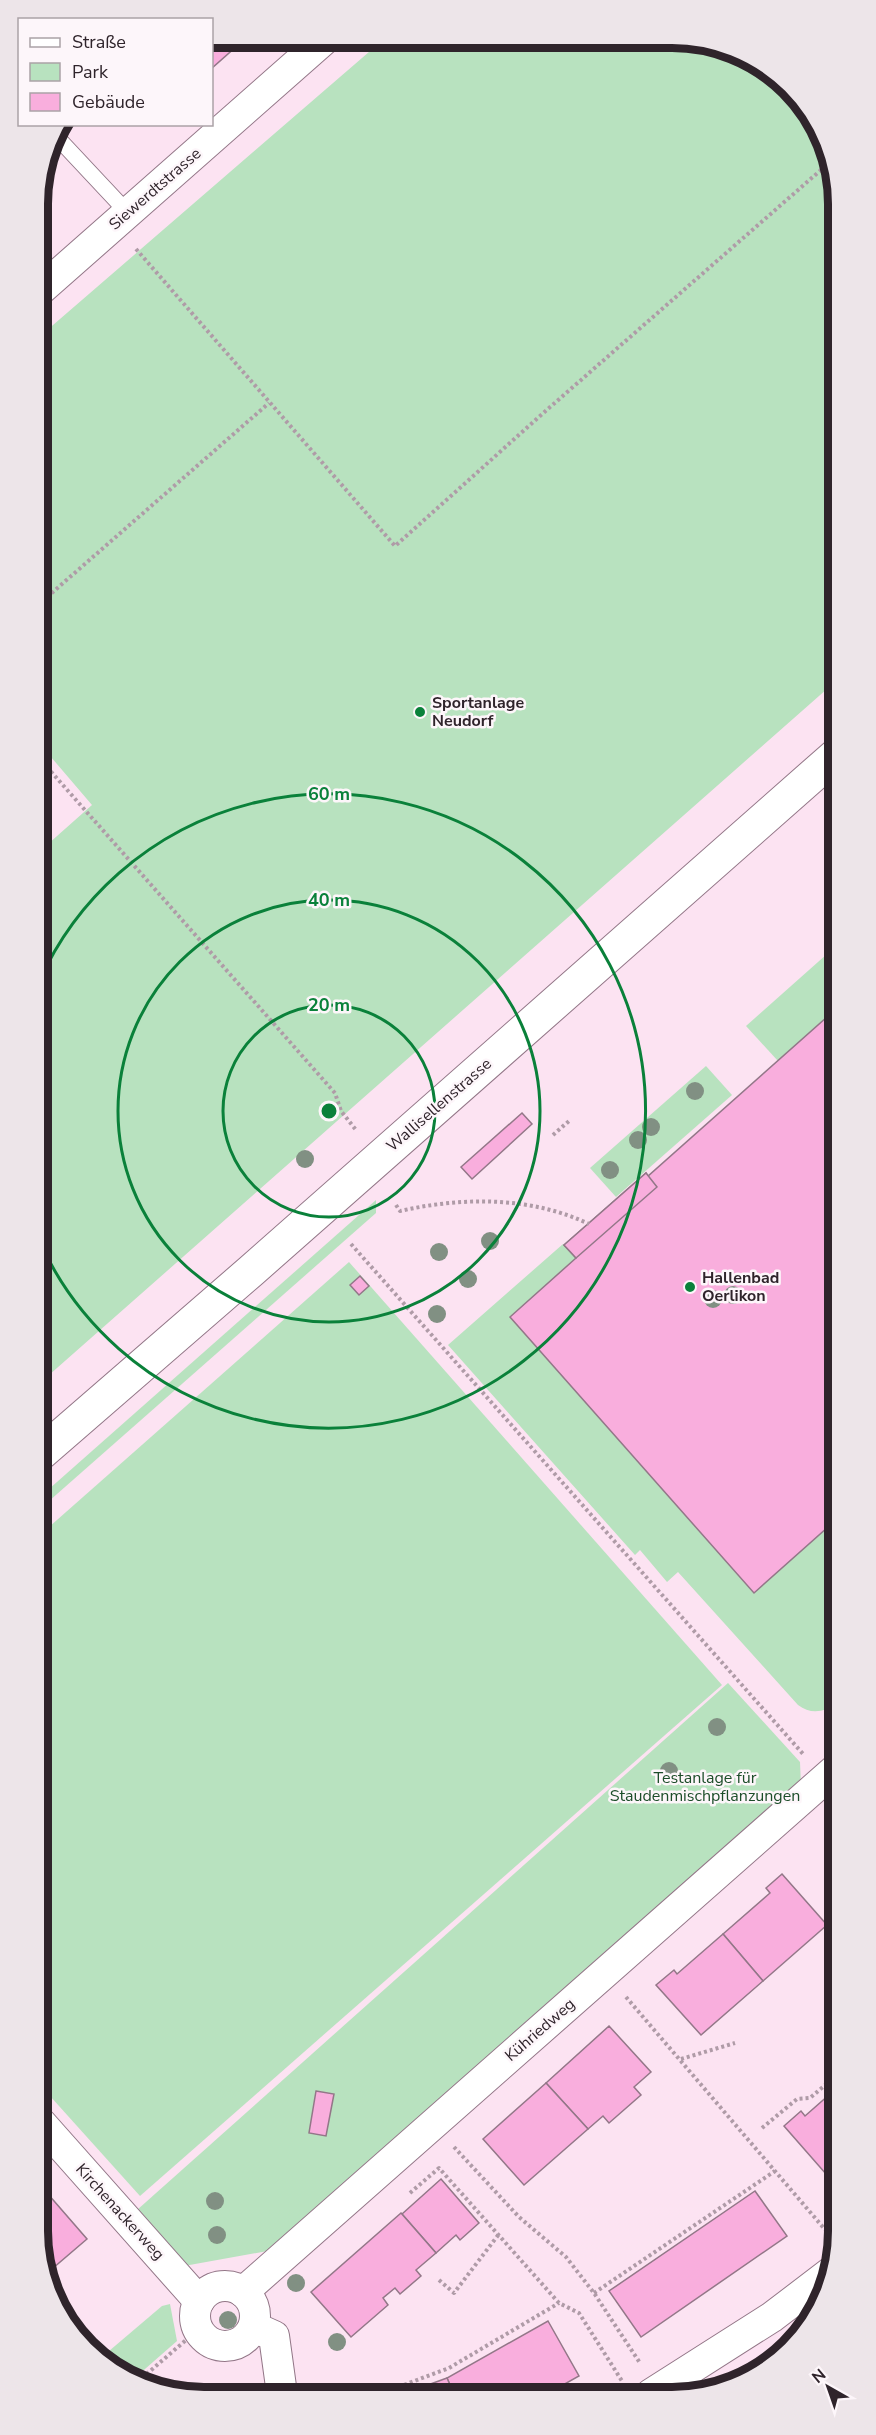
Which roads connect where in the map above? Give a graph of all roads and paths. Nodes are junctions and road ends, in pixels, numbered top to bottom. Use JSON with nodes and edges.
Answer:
{"nodes":[{"id":1,"x":315,"y":48,"type":"edge"},
{"id":2,"x":61,"y":142,"type":"edge"},
{"id":3,"x":824,"y":168,"type":"edge"},
{"id":4,"x":128,"y":213,"type":"junction"},
{"id":5,"x":131,"y":244,"type":"dead end"},
{"id":6,"x":48,"y":283,"type":"edge"},
{"id":7,"x":269,"y":403,"type":"junction"},
{"id":8,"x":48,"y":596,"type":"edge"},
{"id":9,"x":828,"y":762,"type":"edge"},
{"id":10,"x":48,"y":768,"type":"edge"},
{"id":11,"x":570,"y":1121,"type":"dead end"},
{"id":12,"x":356,"y":1130,"type":"dead end"},
{"id":13,"x":553,"y":1135,"type":"dead end"},
{"id":14,"x":396,"y":1205,"type":"dead end"},
{"id":15,"x":589,"y":1224,"type":"dead end"},
{"id":16,"x":351,"y":1244,"type":"dead end"},
{"id":17,"x":444,"y":1341,"type":"dead end"},
{"id":18,"x":440,"y":1345,"type":"junction"},
{"id":19,"x":48,"y":1447,"type":"edge"},
{"id":20,"x":828,"y":1770,"type":"edge"},
{"id":21,"x":828,"y":1776,"type":"edge"},
{"id":22,"x":634,"y":2005,"type":"dead end"},
{"id":23,"x":735,"y":2043,"type":"dead end"},
{"id":24,"x":681,"y":2060,"type":"junction"},
{"id":25,"x":828,"y":2083,"type":"edge"},
{"id":26,"x":433,"y":2125,"type":"junction"},
{"id":27,"x":762,"y":2128,"type":"dead end"},
{"id":28,"x":48,"y":2132,"type":"edge"},
{"id":29,"x":776,"y":2171,"type":"junction"},
{"id":30,"x":376,"y":2175,"type":"junction"},
{"id":31,"x":828,"y":2233,"type":"edge"},
{"id":32,"x":499,"y":2234,"type":"junction"},
{"id":33,"x":439,"y":2280,"type":"dead end"},
{"id":34,"x":820,"y":2281,"type":"edge"},
{"id":35,"x":243,"y":2292,"type":"junction"},
{"id":36,"x":594,"y":2293,"type":"junction"},
{"id":37,"x":559,"y":2303,"type":"junction"},
{"id":38,"x":198,"y":2316,"type":"junction"},
{"id":39,"x":254,"y":2327,"type":"junction"},
{"id":40,"x":145,"y":2375,"type":"edge"},
{"id":41,"x":640,"y":2383,"type":"edge"},
{"id":42,"x":281,"y":2387,"type":"edge"},
{"id":43,"x":398,"y":2387,"type":"edge"}],
"edges":[{"from":1,"to":4,"type":"street","name":"Siewerdtstrasse"},
{"from":2,"to":4,"type":"lane"},
{"from":3,"to":7,"type":"path"},
{"from":4,"to":6,"type":"street","name":"Siewerdtstrasse"},
{"from":5,"to":7,"type":"path"},
{"from":7,"to":8,"type":"path"},
{"from":9,"to":19,"type":"street","name":"Wallisellenstrasse"},
{"from":10,"to":12,"type":"path"},
{"from":11,"to":13,"type":"path"},
{"from":14,"to":15,"type":"path"},
{"from":16,"to":18,"type":"path"},
{"from":17,"to":18,"type":"path"},
{"from":18,"to":20,"type":"path"},
{"from":21,"to":26,"type":"street","name":"Kühriedweg"},
{"from":22,"to":24,"type":"path"},
{"from":23,"to":24,"type":"path"},
{"from":24,"to":29,"type":"path"},
{"from":25,"to":27,"type":"path"},
{"from":26,"to":30,"type":"street","name":"Kühriedweg"},
{"from":26,"to":36,"type":"path"},
{"from":28,"to":38,"type":"street","name":"Kirchenackerweg"},
{"from":29,"to":31,"type":"path"},
{"from":29,"to":36,"type":"path"},
{"from":30,"to":32,"type":"path"},
{"from":30,"to":35,"type":"street","name":"Kühriedweg"},
{"from":32,"to":33,"type":"path"},
{"from":32,"to":37,"type":"path"},
{"from":34,"to":41,"type":"street"},
{"from":35,"to":38,"type":"street"},
{"from":35,"to":39,"type":"street"},
{"from":36,"to":41,"type":"path"},
{"from":37,"to":41,"type":"path"},
{"from":37,"to":43,"type":"path"},
{"from":38,"to":39,"type":"street","name":"Kirchenackerweg"},
{"from":38,"to":40,"type":"path"},
{"from":39,"to":42,"type":"street"}]}
